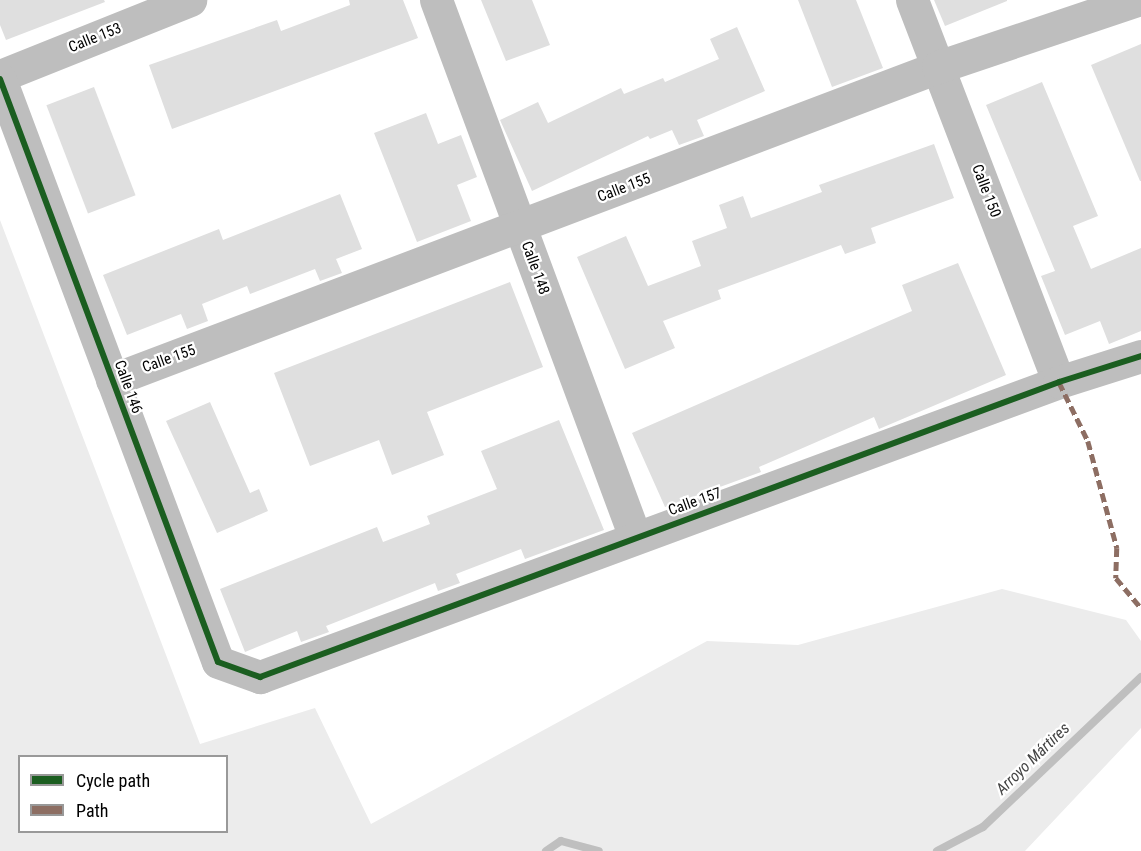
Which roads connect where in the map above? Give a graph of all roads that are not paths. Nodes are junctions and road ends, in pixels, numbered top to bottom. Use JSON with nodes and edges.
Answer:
{"nodes":[{"id":1,"x":190,"y":0,"type":"edge"},
{"id":2,"x":436,"y":0,"type":"edge"},
{"id":3,"x":912,"y":0,"type":"edge"},
{"id":4,"x":1137,"y":0,"type":"edge"},
{"id":5,"x":938,"y":67,"type":"junction"},
{"id":6,"x":0,"y":77,"type":"edge"},
{"id":7,"x":520,"y":228,"type":"junction"},
{"id":8,"x":1141,"y":356,"type":"edge"},
{"id":9,"x":112,"y":380,"type":"junction"},
{"id":10,"x":1059,"y":382,"type":"junction"},
{"id":11,"x":635,"y":537,"type":"junction"},
{"id":12,"x":260,"y":677,"type":"joint"}],
"edges":[{"from":1,"to":6,"type":"street","name":"Calle 153"},
{"from":2,"to":7,"type":"street","name":"Calle 148"},
{"from":3,"to":5,"type":"street","name":"Calle 150"},
{"from":4,"to":5,"type":"street","name":"Calle 155"},
{"from":5,"to":7,"type":"street","name":"Calle 155"},
{"from":5,"to":10,"type":"street","name":"Calle 150"},
{"from":6,"to":9,"type":"street","name":"Calle 146"},
{"from":7,"to":9,"type":"street","name":"Calle 155"},
{"from":7,"to":11,"type":"street","name":"Calle 148"},
{"from":8,"to":10,"type":"street","name":"Calle 157"},
{"from":9,"to":12,"type":"street","name":"Calle 146"},
{"from":10,"to":11,"type":"street","name":"Calle 157"},
{"from":11,"to":12,"type":"street","name":"Calle 157"}]}
